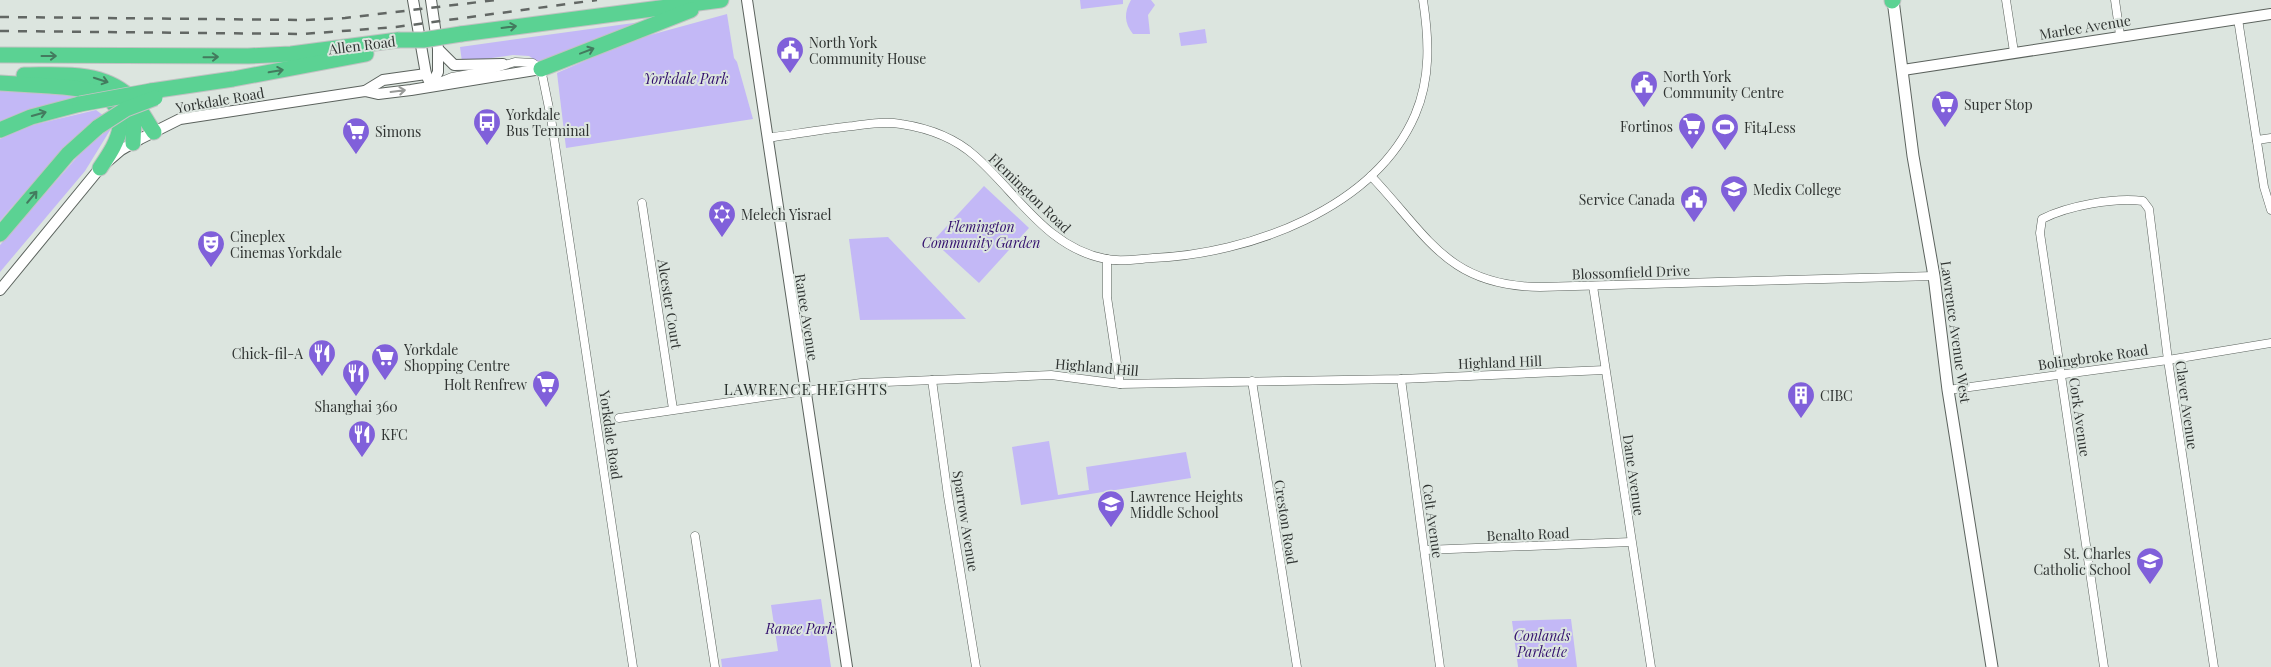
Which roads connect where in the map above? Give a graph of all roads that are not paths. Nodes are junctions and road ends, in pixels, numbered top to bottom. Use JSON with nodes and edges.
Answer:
{"nodes":[{"id":1,"x":413,"y":0,"type":"edge"},
{"id":2,"x":431,"y":0,"type":"edge"},
{"id":3,"x":747,"y":0,"type":"edge"},
{"id":4,"x":1423,"y":0,"type":"edge"},
{"id":5,"x":1892,"y":0,"type":"edge"},
{"id":6,"x":2006,"y":0,"type":"edge"},
{"id":7,"x":2115,"y":0,"type":"edge"},
{"id":8,"x":716,"y":1,"type":"edge"},
{"id":9,"x":2271,"y":14,"type":"edge"},
{"id":10,"x":2238,"y":19,"type":"junction"},
{"id":11,"x":2120,"y":35,"type":"junction"},
{"id":12,"x":399,"y":44,"type":"junction"},
{"id":13,"x":438,"y":49,"type":"junction"},
{"id":14,"x":2014,"y":52,"type":"junction"},
{"id":15,"x":0,"y":55,"type":"edge"},
{"id":16,"x":503,"y":64,"type":"junction"},
{"id":17,"x":541,"y":69,"type":"junction"},
{"id":18,"x":1903,"y":70,"type":"junction"},
{"id":19,"x":426,"y":74,"type":"junction"},
{"id":20,"x":0,"y":76,"type":"edge"},
{"id":21,"x":0,"y":83,"type":"edge"},
{"id":22,"x":431,"y":86,"type":"junction"},
{"id":23,"x":365,"y":91,"type":"junction"},
{"id":24,"x":153,"y":95,"type":"junction"},
{"id":25,"x":130,"y":97,"type":"junction"},
{"id":26,"x":0,"y":130,"type":"edge"},
{"id":27,"x":154,"y":132,"type":"junction"},
{"id":28,"x":767,"y":138,"type":"junction"},
{"id":29,"x":2271,"y":138,"type":"edge"},
{"id":30,"x":2257,"y":140,"type":"junction"},
{"id":31,"x":133,"y":143,"type":"junction"},
{"id":32,"x":100,"y":168,"type":"junction"},
{"id":33,"x":1371,"y":176,"type":"junction"},
{"id":34,"x":642,"y":203,"type":"dead end"},
{"id":35,"x":2089,"y":205,"type":"joint"},
{"id":36,"x":2271,"y":210,"type":"edge"},
{"id":37,"x":0,"y":234,"type":"edge"},
{"id":38,"x":1108,"y":259,"type":"junction"},
{"id":39,"x":1934,"y":276,"type":"junction"},
{"id":40,"x":1593,"y":286,"type":"junction"},
{"id":41,"x":0,"y":290,"type":"edge"},
{"id":42,"x":2271,"y":343,"type":"edge"},
{"id":43,"x":2168,"y":360,"type":"junction"},
{"id":44,"x":1605,"y":370,"type":"junction"},
{"id":45,"x":2062,"y":374,"type":"junction"},
{"id":46,"x":1401,"y":379,"type":"junction"},
{"id":47,"x":932,"y":380,"type":"junction"},
{"id":48,"x":1252,"y":382,"type":"junction"},
{"id":49,"x":1120,"y":384,"type":"junction"},
{"id":50,"x":1948,"y":390,"type":"junction"},
{"id":51,"x":805,"y":392,"type":"junction"},
{"id":52,"x":673,"y":409,"type":"junction"},
{"id":53,"x":619,"y":418,"type":"dead end"},
{"id":54,"x":695,"y":536,"type":"dead end"},
{"id":55,"x":1631,"y":542,"type":"junction"},
{"id":56,"x":1425,"y":550,"type":"junction"},
{"id":57,"x":633,"y":667,"type":"edge"},
{"id":58,"x":715,"y":667,"type":"edge"},
{"id":59,"x":847,"y":667,"type":"edge"},
{"id":60,"x":976,"y":667,"type":"edge"},
{"id":61,"x":1297,"y":667,"type":"edge"},
{"id":62,"x":1440,"y":667,"type":"edge"},
{"id":63,"x":1651,"y":667,"type":"edge"},
{"id":64,"x":1992,"y":667,"type":"edge"},
{"id":65,"x":2104,"y":667,"type":"edge"},
{"id":66,"x":2214,"y":667,"type":"edge"}],
"edges":[{"from":1,"to":19,"type":"street"},
{"from":2,"to":13,"type":"street"},
{"from":3,"to":28,"type":"street","name":"Ranee Avenue"},
{"from":4,"to":33,"type":"street","name":"Flemington Road"},
{"from":5,"to":18,"type":"main road","name":"Lawrence Avenue West"},
{"from":6,"to":14,"type":"street"},
{"from":7,"to":11,"type":"street"},
{"from":12,"to":8,"type":"highway","name":"Allen Road","one_way":true,"bridge":true},
{"from":17,"to":8,"type":"highway","one_way":true},
{"from":9,"to":10,"type":"street","name":"Marlee Avenue"},
{"from":10,"to":11,"type":"street","name":"Marlee Avenue"},
{"from":10,"to":30,"type":"street"},
{"from":11,"to":14,"type":"street","name":"Marlee Avenue"},
{"from":15,"to":12,"type":"highway","name":"Allen Road","one_way":true},
{"from":24,"to":12,"type":"highway","one_way":true},
{"from":13,"to":16,"type":"street"},
{"from":13,"to":22,"type":"street"},
{"from":14,"to":18,"type":"street","name":"Marlee Avenue"},
{"from":16,"to":17,"type":"street","name":"Yorkdale Road"},
{"from":16,"to":22,"type":"street","name":"Yorkdale Road"},
{"from":17,"to":22,"type":"street","name":"Yorkdale Road"},
{"from":17,"to":57,"type":"street","name":"Yorkdale Road"},
{"from":18,"to":39,"type":"main road","name":"Lawrence Avenue West"},
{"from":19,"to":22,"type":"street"},
{"from":19,"to":23,"type":"street","name":"Yorkdale Road"},
{"from":20,"to":25,"type":"highway","one_way":true},
{"from":21,"to":32,"type":"highway"},
{"from":23,"to":22,"type":"street","name":"Yorkdale Road","one_way":true},
{"from":23,"to":27,"type":"street","name":"Yorkdale Road"},
{"from":26,"to":24,"type":"highway","one_way":true,"bridge":true},
{"from":37,"to":24,"type":"highway","one_way":true,"bridge":true},
{"from":25,"to":27,"type":"highway"},
{"from":25,"to":31,"type":"highway"},
{"from":27,"to":31,"type":"street","name":"Yorkdale Road"},
{"from":28,"to":38,"type":"street","name":"Flemington Road"},
{"from":28,"to":51,"type":"street","name":"Ranee Avenue"},
{"from":29,"to":30,"type":"street"},
{"from":30,"to":36,"type":"street"},
{"from":31,"to":32,"type":"street","name":"Yorkdale Road"},
{"from":32,"to":41,"type":"street","name":"Yorkdale Road"},
{"from":33,"to":38,"type":"street","name":"Flemington Road"},
{"from":33,"to":40,"type":"street","name":"Blossomfield Drive"},
{"from":34,"to":52,"type":"street","name":"Alcester Court"},
{"from":35,"to":43,"type":"street","name":"Claver Avenue"},
{"from":35,"to":45,"type":"street","name":"Cork Avenue"},
{"from":38,"to":49,"type":"street"},
{"from":39,"to":40,"type":"street","name":"Blossomfield Drive"},
{"from":39,"to":50,"type":"main road","name":"Lawrence Avenue West"},
{"from":40,"to":44,"type":"street","name":"Dane Avenue"},
{"from":42,"to":43,"type":"street","name":"Bolingbroke Road"},
{"from":43,"to":45,"type":"street","name":"Bolingbroke Road"},
{"from":43,"to":66,"type":"street","name":"Claver Avenue"},
{"from":44,"to":46,"type":"street","name":"Highland Hill"},
{"from":44,"to":55,"type":"street","name":"Dane Avenue"},
{"from":45,"to":50,"type":"street","name":"Bolingbroke Road"},
{"from":45,"to":65,"type":"street","name":"Cork Avenue"},
{"from":46,"to":48,"type":"street","name":"Highland Hill"},
{"from":46,"to":56,"type":"street","name":"Celt Avenue"},
{"from":47,"to":49,"type":"street","name":"Highland Hill"},
{"from":47,"to":51,"type":"street","name":"Highland Hill"},
{"from":47,"to":60,"type":"street","name":"Sparrow Avenue"},
{"from":48,"to":49,"type":"street","name":"Highland Hill"},
{"from":48,"to":61,"type":"street","name":"Creston Road"},
{"from":50,"to":64,"type":"main road","name":"Lawrence Avenue West"},
{"from":51,"to":52,"type":"street","name":"Highland Hill"},
{"from":51,"to":59,"type":"street","name":"Ranee Avenue"},
{"from":52,"to":53,"type":"street","name":"Highland Hill"},
{"from":54,"to":58,"type":"street"},
{"from":55,"to":56,"type":"street","name":"Benalto Road"},
{"from":55,"to":63,"type":"street","name":"Dane Avenue"},
{"from":56,"to":62,"type":"street","name":"Celt Avenue"}]}
